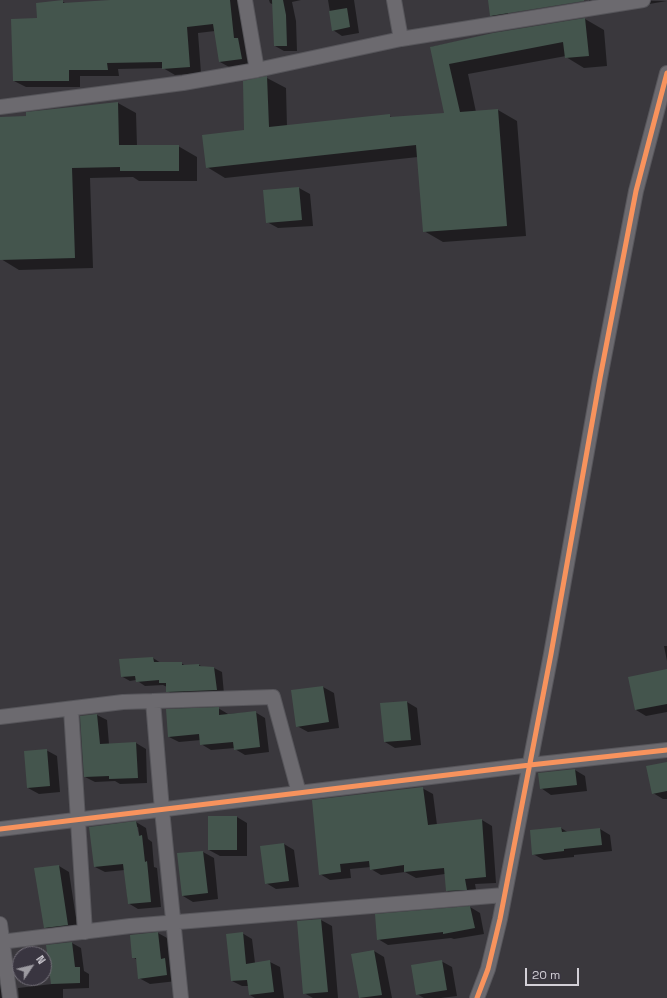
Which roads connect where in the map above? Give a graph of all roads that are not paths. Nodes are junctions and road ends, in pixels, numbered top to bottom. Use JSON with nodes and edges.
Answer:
{"nodes":[{"id":1,"x":245,"y":0,"type":"edge"},
{"id":2,"x":394,"y":0,"type":"edge"},
{"id":3,"x":643,"y":0,"type":"edge"},
{"id":4,"x":401,"y":39,"type":"junction"},
{"id":5,"x":257,"y":70,"type":"junction"},
{"id":6,"x":667,"y":73,"type":"edge"},
{"id":7,"x":662,"y":103,"type":"edge"},
{"id":8,"x":0,"y":107,"type":"edge"},
{"id":9,"x":154,"y":701,"type":"junction"},
{"id":10,"x":71,"y":708,"type":"junction"},
{"id":11,"x":0,"y":717,"type":"edge"},
{"id":12,"x":667,"y":750,"type":"edge"},
{"id":13,"x":530,"y":765,"type":"junction"},
{"id":14,"x":299,"y":793,"type":"junction"},
{"id":15,"x":162,"y":810,"type":"junction"},
{"id":16,"x":77,"y":820,"type":"junction"},
{"id":17,"x":0,"y":829,"type":"edge"},
{"id":18,"x":504,"y":895,"type":"junction"},
{"id":19,"x":173,"y":923,"type":"junction"},
{"id":20,"x":0,"y":924,"type":"edge"},
{"id":21,"x":85,"y":932,"type":"junction"},
{"id":22,"x":1,"y":942,"type":"edge"},
{"id":23,"x":10,"y":998,"type":"edge"},
{"id":24,"x":181,"y":998,"type":"edge"},
{"id":25,"x":477,"y":998,"type":"edge"}],
"edges":[{"from":1,"to":5,"type":"street"},
{"from":2,"to":4,"type":"street"},
{"from":3,"to":4,"type":"street"},
{"from":4,"to":5,"type":"street"},
{"from":5,"to":8,"type":"street"},
{"from":6,"to":7,"type":"street"},
{"from":7,"to":13,"type":"street"},
{"from":9,"to":10,"type":"street"},
{"from":9,"to":14,"type":"street"},
{"from":9,"to":15,"type":"street"},
{"from":10,"to":11,"type":"street"},
{"from":10,"to":16,"type":"street"},
{"from":12,"to":13,"type":"street"},
{"from":13,"to":14,"type":"street"},
{"from":13,"to":18,"type":"street"},
{"from":14,"to":15,"type":"street"},
{"from":15,"to":16,"type":"street"},
{"from":15,"to":19,"type":"street"},
{"from":16,"to":17,"type":"street"},
{"from":16,"to":21,"type":"street"},
{"from":18,"to":19,"type":"street"},
{"from":18,"to":25,"type":"street"},
{"from":19,"to":21,"type":"street"},
{"from":19,"to":24,"type":"street"},
{"from":20,"to":22,"type":"street"},
{"from":21,"to":22,"type":"street"},
{"from":22,"to":23,"type":"street"}]}
